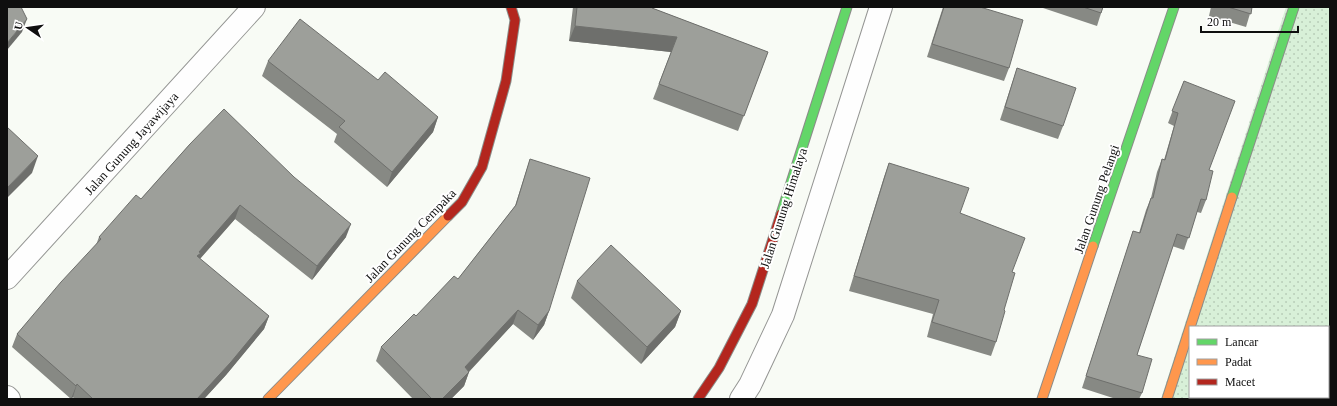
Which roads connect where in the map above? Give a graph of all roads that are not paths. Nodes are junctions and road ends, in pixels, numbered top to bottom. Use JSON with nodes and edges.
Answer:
{"nodes":[{"id":1,"x":254,"y":7,"type":"edge"},
{"id":2,"x":511,"y":7,"type":"edge"},
{"id":3,"x":847,"y":7,"type":"edge"},
{"id":4,"x":882,"y":7,"type":"edge"},
{"id":5,"x":1174,"y":7,"type":"edge"},
{"id":6,"x":1294,"y":7,"type":"edge"},
{"id":7,"x":7,"y":278,"type":"edge"},
{"id":8,"x":1191,"y":326,"type":"edge"},
{"id":9,"x":1189,"y":331,"type":"edge"},
{"id":10,"x":268,"y":399,"type":"edge"},
{"id":11,"x":698,"y":399,"type":"edge"},
{"id":12,"x":741,"y":399,"type":"edge"},
{"id":13,"x":1042,"y":399,"type":"edge"},
{"id":14,"x":1167,"y":399,"type":"edge"}],
"edges":[{"from":1,"to":7,"type":"street","name":"Jalan Gunung Jayawijaya"},
{"from":2,"to":10,"type":"street","name":"Jalan Gunung Cempaka"},
{"from":3,"to":11,"type":"street","name":"Jalan Gunung Himalaya"},
{"from":4,"to":12,"type":"street"},
{"from":5,"to":13,"type":"street","name":"Jalan Gunung Pelangi"},
{"from":6,"to":8,"type":"street"},
{"from":9,"to":14,"type":"street"}]}
